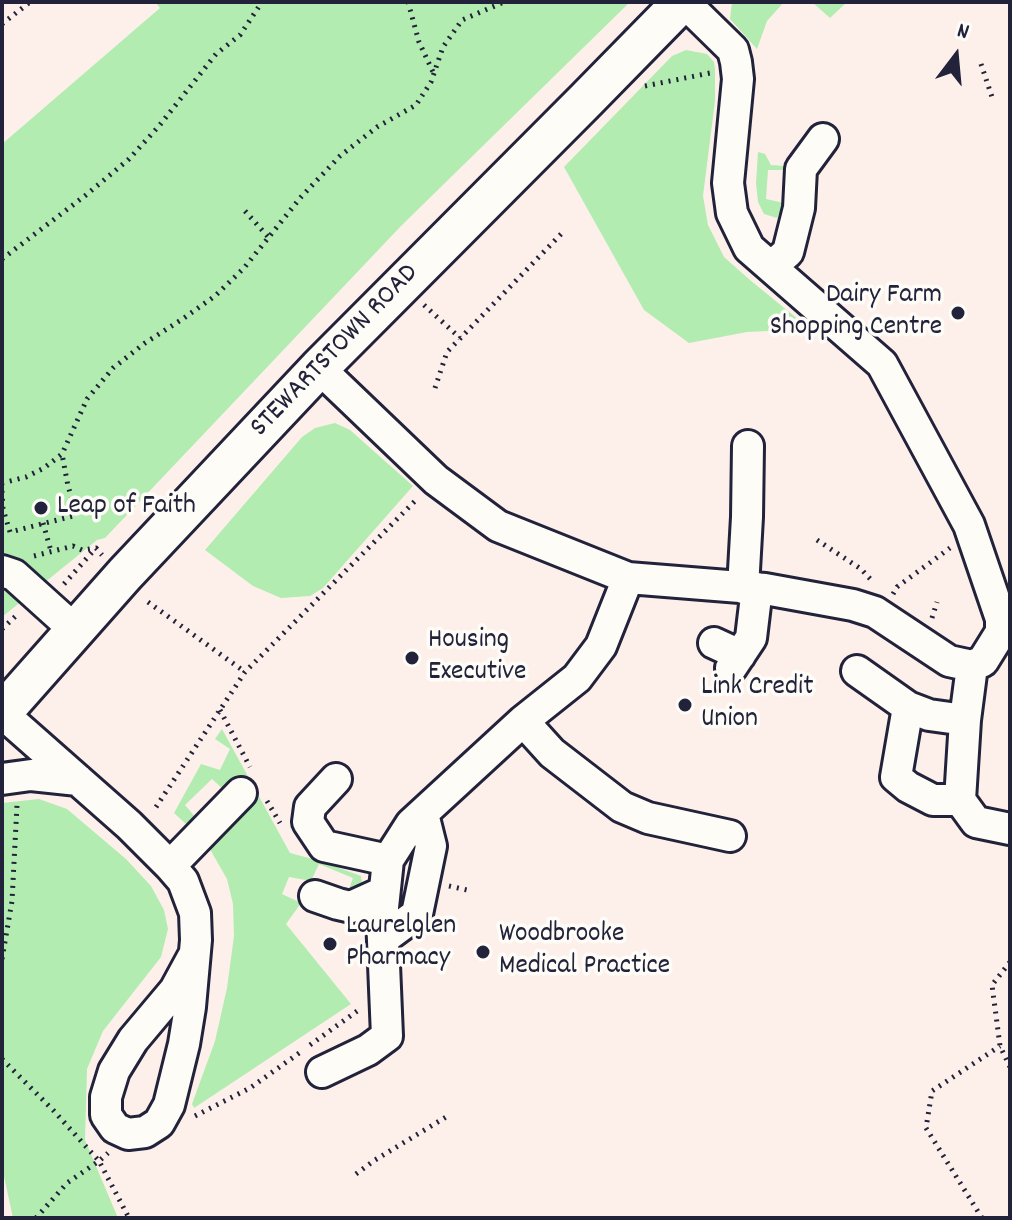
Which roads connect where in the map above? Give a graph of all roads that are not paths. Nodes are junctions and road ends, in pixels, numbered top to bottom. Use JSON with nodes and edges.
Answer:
{"nodes":[{"id":1,"x":683,"y":2,"type":"edge"},
{"id":2,"x":823,"y":139,"type":"dead end"},
{"id":3,"x":771,"y":267,"type":"junction"},
{"id":4,"x":319,"y":368,"type":"junction"},
{"id":5,"x":748,"y":446,"type":"dead end"},
{"id":6,"x":2,"y":571,"type":"edge"},
{"id":7,"x":628,"y":578,"type":"junction"},
{"id":8,"x":750,"y":588,"type":"junction"},
{"id":9,"x":75,"y":630,"type":"junction"},
{"id":10,"x":1006,"y":633,"type":"edge"},
{"id":11,"x":728,"y":655,"type":"dead end"},
{"id":12,"x":972,"y":666,"type":"junction"},
{"id":13,"x":857,"y":671,"type":"dead end"},
{"id":14,"x":908,"y":707,"type":"junction"},
{"id":15,"x":2,"y":713,"type":"edge"},
{"id":16,"x":965,"y":720,"type":"junction"},
{"id":17,"x":523,"y":721,"type":"junction"},
{"id":18,"x":336,"y":779,"type":"dead end"},
{"id":19,"x":78,"y":780,"type":"junction"},
{"id":20,"x":10,"y":785,"type":"edge"},
{"id":21,"x":241,"y":793,"type":"dead end"},
{"id":22,"x":960,"y":800,"type":"junction"},
{"id":23,"x":423,"y":814,"type":"junction"},
{"id":24,"x":1010,"y":829,"type":"edge"},
{"id":25,"x":730,"y":836,"type":"dead end"},
{"id":26,"x":388,"y":860,"type":"junction"},
{"id":27,"x":170,"y":866,"type":"junction"},
{"id":28,"x":384,"y":892,"type":"junction"},
{"id":29,"x":315,"y":896,"type":"dead end"},
{"id":30,"x":383,"y":939,"type":"junction"},
{"id":31,"x":194,"y":955,"type":"junction"},
{"id":32,"x":322,"y":1072,"type":"dead end"}],
"edges":[{"from":1,"to":3,"type":"street"},
{"from":1,"to":4,"type":"main road","name":"STEWARTSTOWN ROAD"},
{"from":2,"to":3,"type":"street"},
{"from":3,"to":10,"type":"street"},
{"from":4,"to":7,"type":"street"},
{"from":4,"to":9,"type":"main road","name":"STEWARTSTOWN ROAD"},
{"from":5,"to":8,"type":"street"},
{"from":6,"to":9,"type":"street"},
{"from":7,"to":8,"type":"street"},
{"from":7,"to":17,"type":"street"},
{"from":8,"to":11,"type":"street"},
{"from":8,"to":12,"type":"street"},
{"from":9,"to":15,"type":"main road","name":"STEWARTSTOWN ROAD"},
{"from":10,"to":12,"type":"street"},
{"from":12,"to":16,"type":"street"},
{"from":13,"to":14,"type":"street"},
{"from":14,"to":16,"type":"street"},
{"from":14,"to":22,"type":"street"},
{"from":15,"to":19,"type":"street"},
{"from":16,"to":22,"type":"street"},
{"from":17,"to":23,"type":"street"},
{"from":17,"to":25,"type":"street"},
{"from":18,"to":26,"type":"street"},
{"from":19,"to":20,"type":"street"},
{"from":19,"to":27,"type":"street"},
{"from":21,"to":27,"type":"street"},
{"from":22,"to":24,"type":"street"},
{"from":23,"to":26,"type":"street"},
{"from":23,"to":30,"type":"street"},
{"from":26,"to":28,"type":"street"},
{"from":27,"to":31,"type":"street"},
{"from":28,"to":29,"type":"street"},
{"from":28,"to":30,"type":"street"},
{"from":30,"to":32,"type":"street"},
{"from":31,"to":31,"type":"street"}]}
